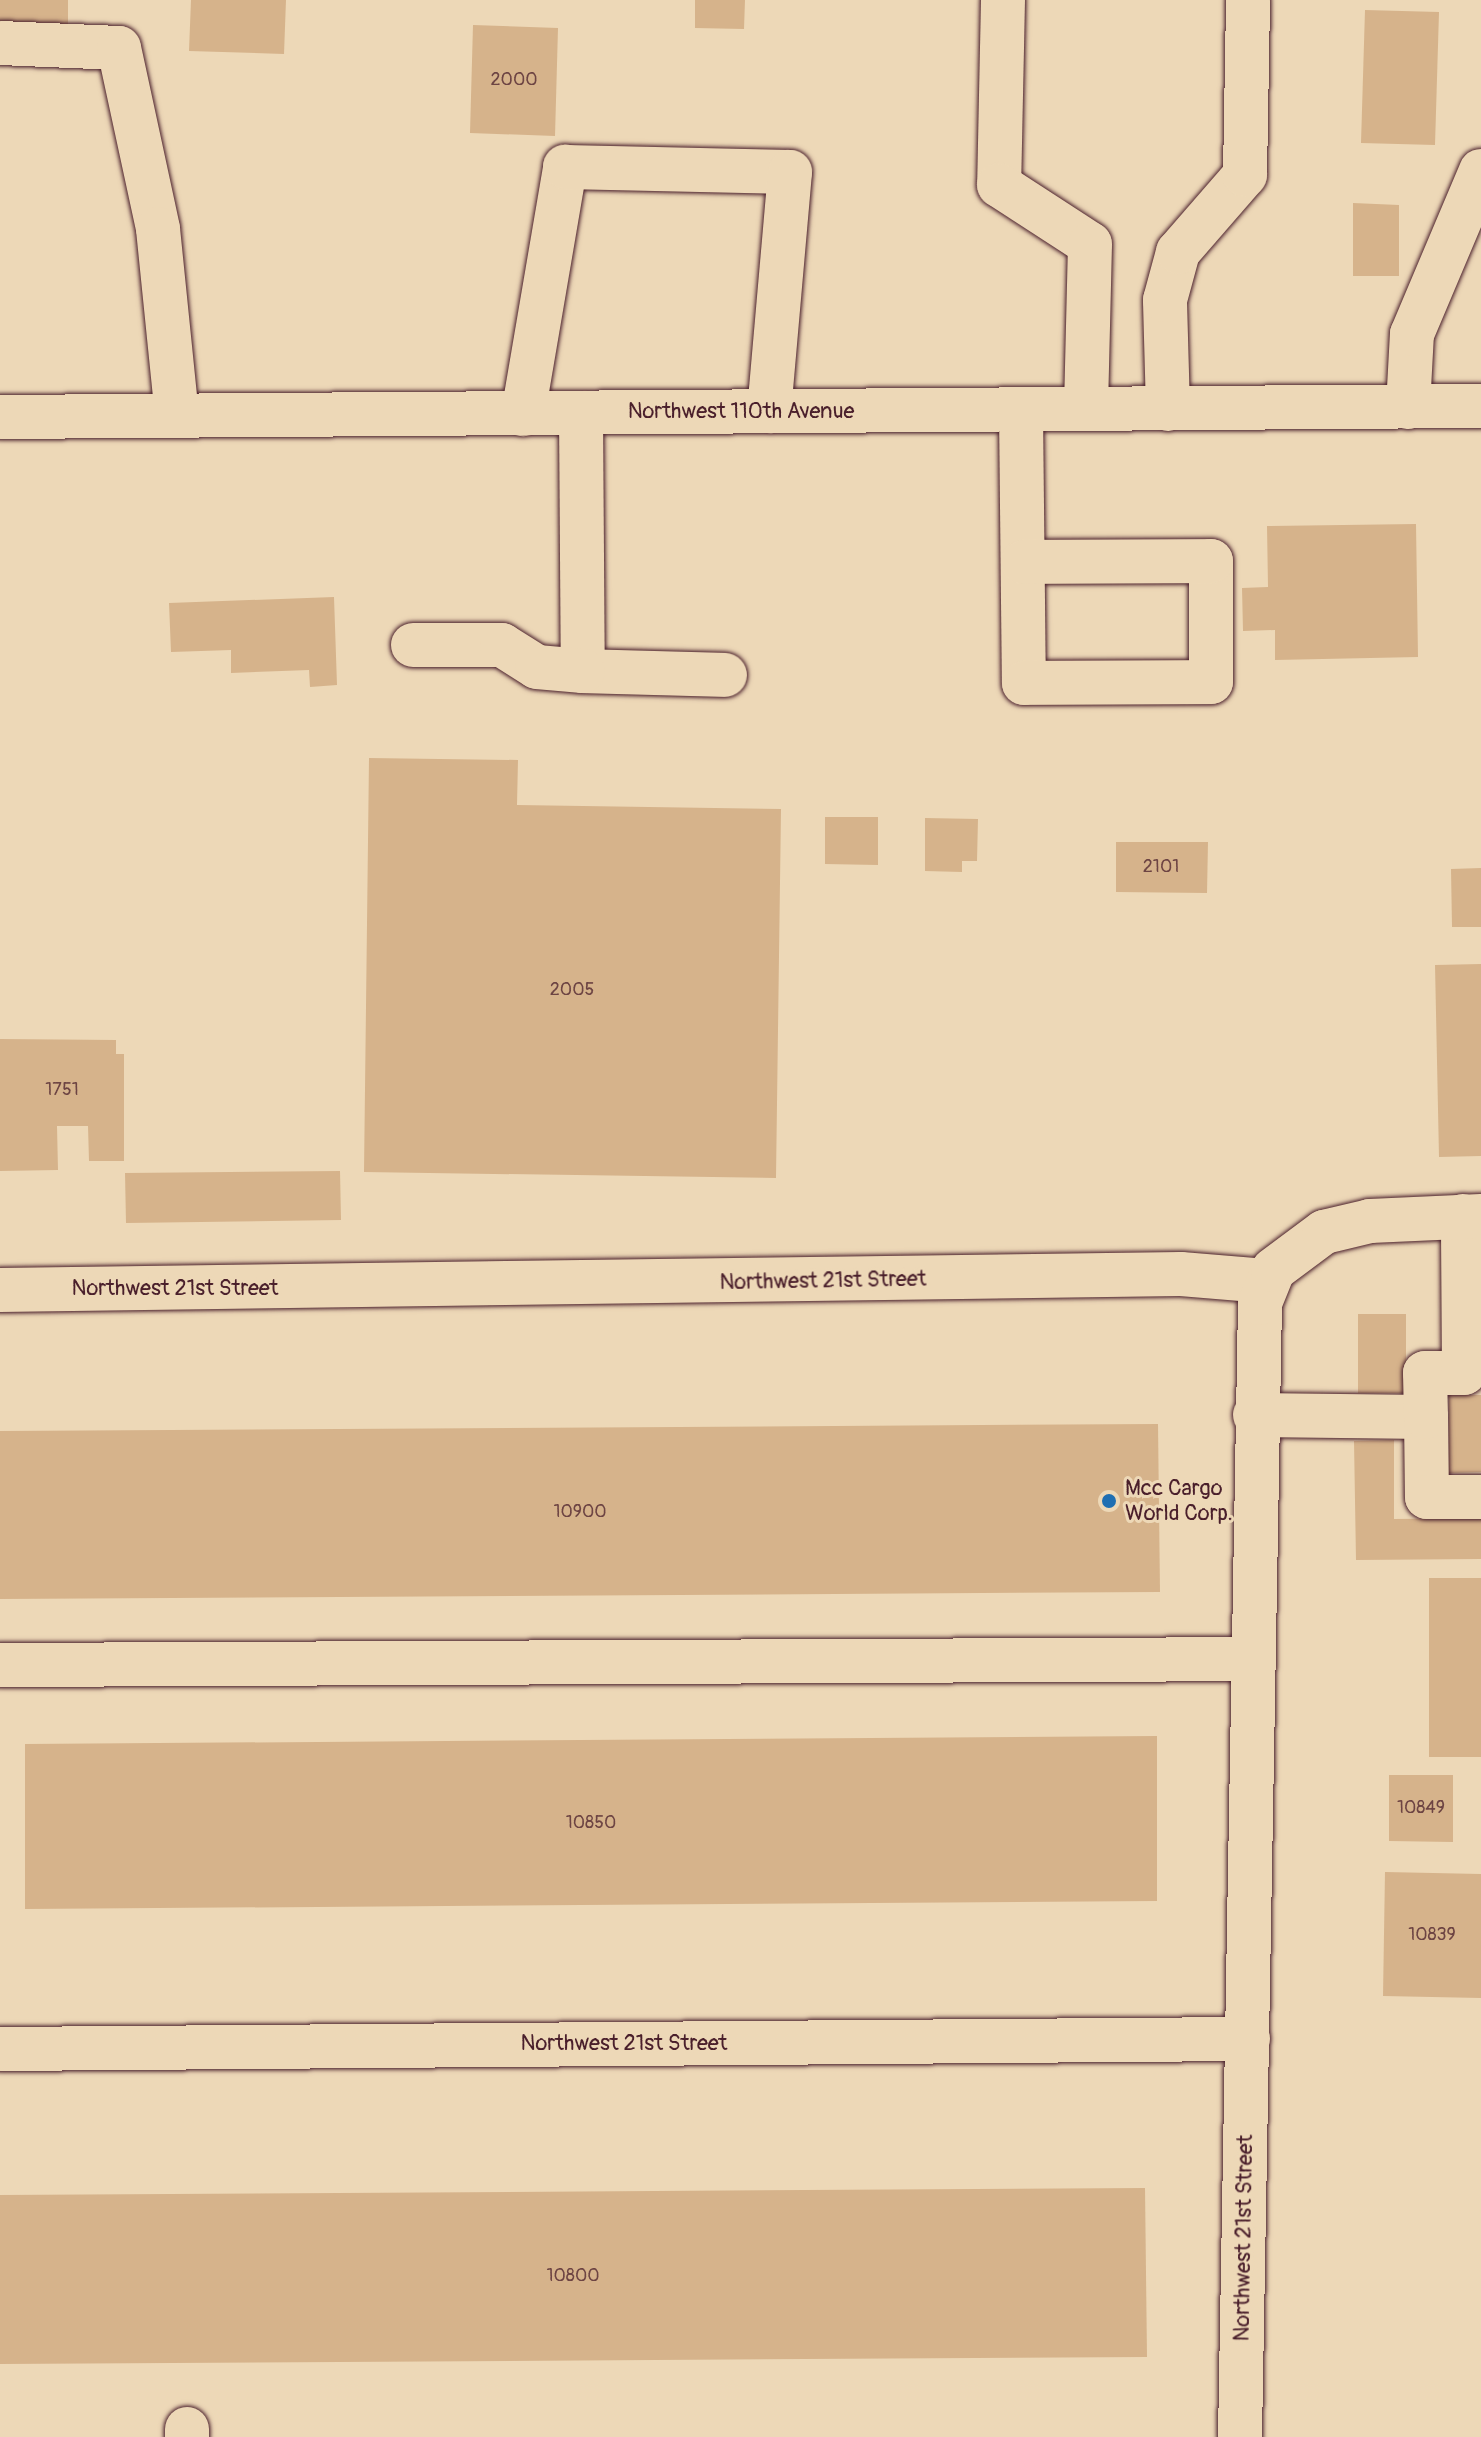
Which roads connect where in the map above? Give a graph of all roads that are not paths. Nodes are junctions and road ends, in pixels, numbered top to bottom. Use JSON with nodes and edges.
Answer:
{"nodes":[{"id":1,"x":1003,"y":0,"type":"edge"},
{"id":2,"x":1248,"y":0,"type":"edge"},
{"id":3,"x":0,"y":43,"type":"edge"},
{"id":4,"x":1481,"y":171,"type":"edge"},
{"id":5,"x":1481,"y":406,"type":"edge"},
{"id":6,"x":1408,"y":407,"type":"junction"},
{"id":7,"x":1086,"y":409,"type":"junction"},
{"id":8,"x":1168,"y":409,"type":"junction"},
{"id":9,"x":1021,"y":410,"type":"junction"},
{"id":10,"x":769,"y":411,"type":"junction"},
{"id":11,"x":581,"y":413,"type":"junction"},
{"id":12,"x":523,"y":414,"type":"junction"},
{"id":13,"x":177,"y":416,"type":"junction"},
{"id":14,"x":0,"y":417,"type":"edge"},
{"id":15,"x":1023,"y":562,"type":"junction"},
{"id":16,"x":413,"y":645,"type":"dead end"},
{"id":17,"x":583,"y":671,"type":"junction"},
{"id":18,"x":725,"y":675,"type":"dead end"},
{"id":19,"x":1472,"y":1216,"type":"edge"},
{"id":20,"x":1266,"y":1281,"type":"junction"},
{"id":21,"x":0,"y":1290,"type":"edge"},
{"id":22,"x":1473,"y":1373,"type":"edge"},
{"id":23,"x":1255,"y":1415,"type":"junction"},
{"id":24,"x":1426,"y":1417,"type":"junction"},
{"id":25,"x":1481,"y":1497,"type":"edge"},
{"id":26,"x":1254,"y":1659,"type":"junction"},
{"id":27,"x":0,"y":1665,"type":"edge"},
{"id":28,"x":1248,"y":2039,"type":"junction"},
{"id":29,"x":0,"y":2049,"type":"edge"},
{"id":30,"x":1240,"y":2437,"type":"edge"}],
"edges":[{"from":1,"to":7,"type":"street"},
{"from":2,"to":8,"type":"street"},
{"from":3,"to":13,"type":"street"},
{"from":4,"to":6,"type":"street"},
{"from":5,"to":6,"type":"street","name":"Northwest 110th Avenue"},
{"from":6,"to":8,"type":"street","name":"Northwest 110th Avenue"},
{"from":7,"to":8,"type":"street","name":"Northwest 110th Avenue"},
{"from":7,"to":9,"type":"street","name":"Northwest 110th Avenue"},
{"from":9,"to":10,"type":"street","name":"Northwest 110th Avenue"},
{"from":9,"to":15,"type":"street"},
{"from":10,"to":11,"type":"street","name":"Northwest 110th Avenue"},
{"from":10,"to":12,"type":"street"},
{"from":11,"to":12,"type":"street","name":"Northwest 110th Avenue"},
{"from":11,"to":17,"type":"street"},
{"from":12,"to":13,"type":"street","name":"Northwest 110th Avenue"},
{"from":13,"to":14,"type":"street","name":"Northwest 110th Avenue"},
{"from":15,"to":15,"type":"street"},
{"from":16,"to":17,"type":"street"},
{"from":17,"to":18,"type":"street"},
{"from":19,"to":20,"type":"street"},
{"from":19,"to":22,"type":"street"},
{"from":20,"to":21,"type":"street","name":"Northwest 21st Street"},
{"from":20,"to":23,"type":"street","name":"Northwest 21st Street"},
{"from":22,"to":24,"type":"street"},
{"from":23,"to":24,"type":"street"},
{"from":23,"to":26,"type":"street","name":"Northwest 21st Street"},
{"from":24,"to":25,"type":"street"},
{"from":26,"to":27,"type":"street"},
{"from":26,"to":28,"type":"street","name":"Northwest 21st Street"},
{"from":28,"to":29,"type":"street","name":"Northwest 21st Street"},
{"from":28,"to":30,"type":"street","name":"Northwest 21st Street"}]}
